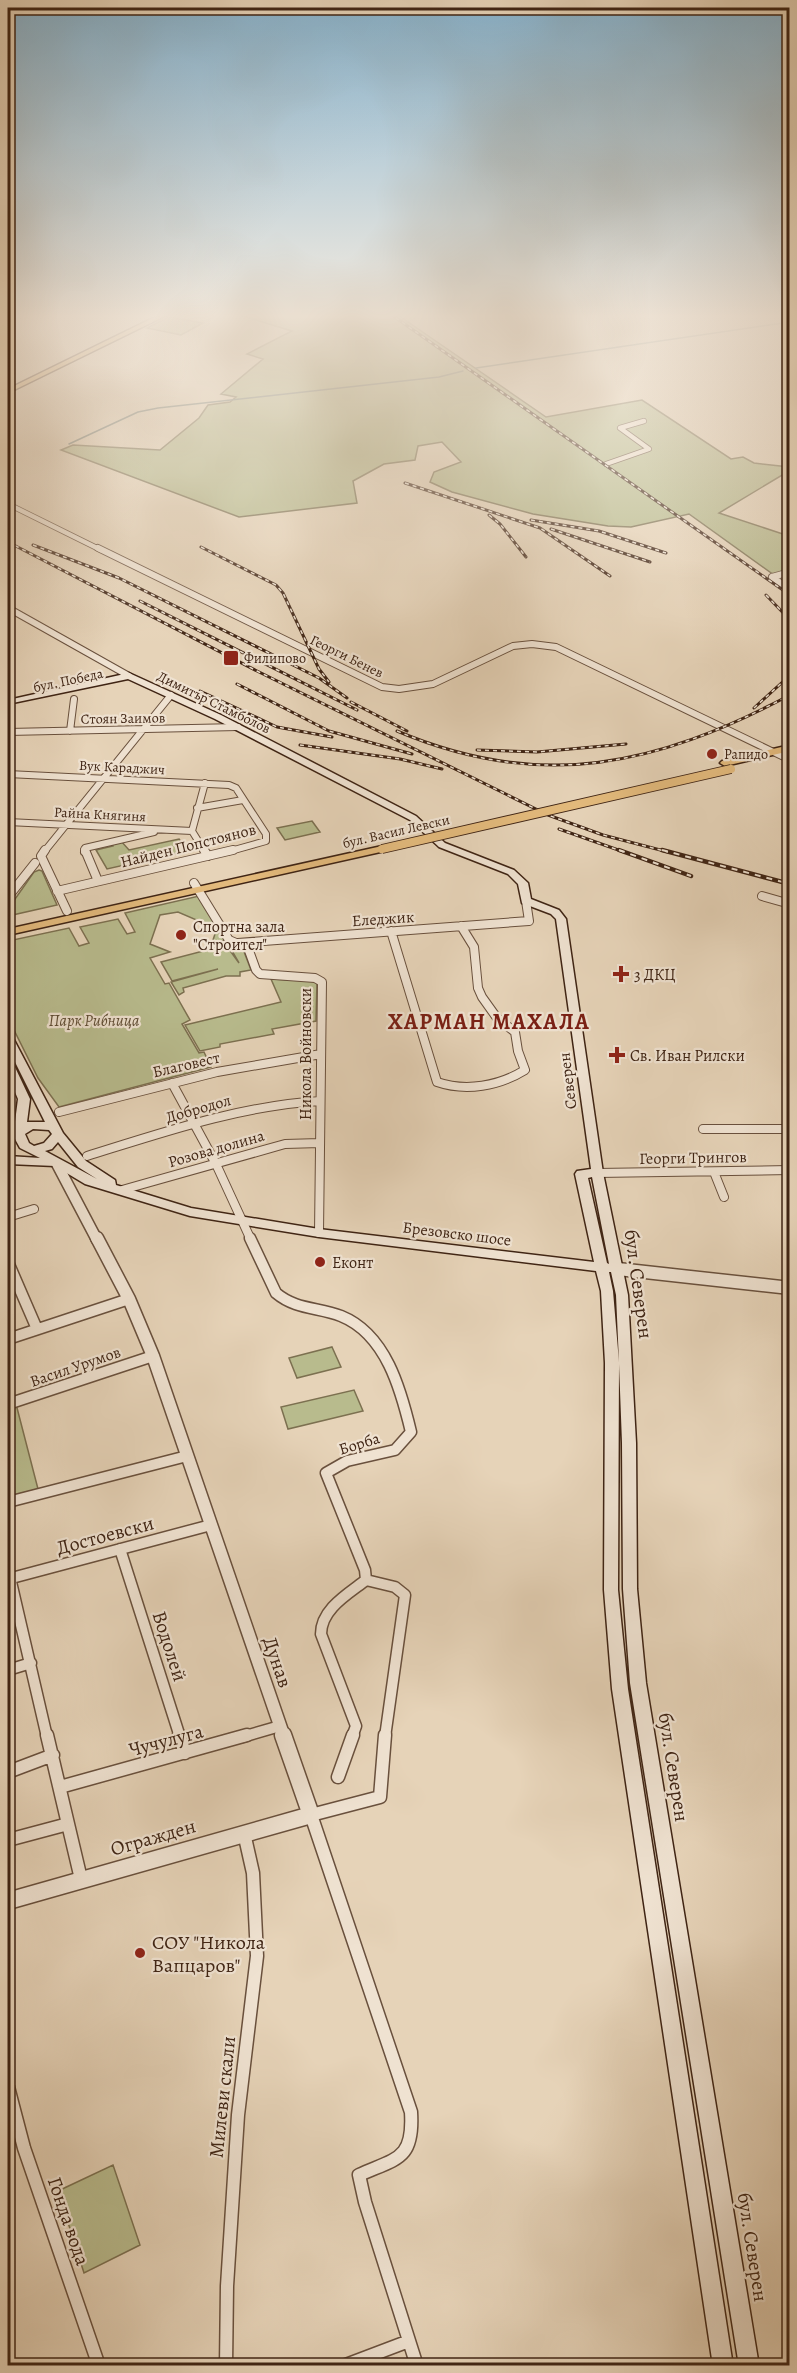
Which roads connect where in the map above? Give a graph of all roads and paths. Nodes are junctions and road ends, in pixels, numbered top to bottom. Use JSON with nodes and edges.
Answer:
{"nodes":[{"id":1,"x":637,"y":424,"type":"edge"},
{"id":2,"x":606,"y":464,"type":"dead end"},
{"id":3,"x":8,"y":504,"type":"edge"},
{"id":4,"x":789,"y":572,"type":"edge"},
{"id":5,"x":789,"y":590,"type":"edge"},
{"id":6,"x":8,"y":608,"type":"edge"},
{"id":7,"x":132,"y":678,"type":"junction"},
{"id":8,"x":171,"y":695,"type":"junction"},
{"id":9,"x":74,"y":699,"type":"dead end"},
{"id":10,"x":8,"y":702,"type":"edge"},
{"id":11,"x":8,"y":707,"type":"edge"},
{"id":12,"x":238,"y":727,"type":"junction"},
{"id":13,"x":144,"y":729,"type":"junction"},
{"id":14,"x":107,"y":730,"type":"junction"},
{"id":15,"x":70,"y":731,"type":"junction"},
{"id":16,"x":8,"y":732,"type":"edge"},
{"id":17,"x":104,"y":739,"type":"dead end"},
{"id":18,"x":789,"y":748,"type":"edge"},
{"id":19,"x":783,"y":756,"type":"edge"},
{"id":20,"x":8,"y":774,"type":"edge"},
{"id":21,"x":104,"y":778,"type":"junction"},
{"id":22,"x":205,"y":783,"type":"junction"},
{"id":23,"x":236,"y":788,"type":"joint"},
{"id":24,"x":243,"y":800,"type":"junction"},
{"id":25,"x":197,"y":808,"type":"junction"},
{"id":26,"x":8,"y":822,"type":"edge"},
{"id":27,"x":66,"y":824,"type":"junction"},
{"id":28,"x":165,"y":829,"type":"junction"},
{"id":29,"x":192,"y":831,"type":"junction"},
{"id":30,"x":208,"y":856,"type":"junction"},
{"id":31,"x":35,"y":863,"type":"dead end"},
{"id":32,"x":98,"y":881,"type":"junction"},
{"id":33,"x":196,"y":886,"type":"junction"},
{"id":34,"x":57,"y":891,"type":"junction"},
{"id":35,"x":762,"y":896,"type":"dead end"},
{"id":36,"x":8,"y":897,"type":"edge"},
{"id":37,"x":526,"y":901,"type":"junction"},
{"id":38,"x":789,"y":904,"type":"edge"},
{"id":39,"x":67,"y":911,"type":"junction"},
{"id":40,"x":529,"y":921,"type":"joint"},
{"id":41,"x":8,"y":924,"type":"edge"},
{"id":42,"x":461,"y":926,"type":"junction"},
{"id":43,"x":391,"y":931,"type":"junction"},
{"id":44,"x":8,"y":932,"type":"edge"},
{"id":45,"x":238,"y":943,"type":"junction"},
{"id":46,"x":8,"y":1038,"type":"edge"},
{"id":47,"x":321,"y":1054,"type":"junction"},
{"id":48,"x":8,"y":1065,"type":"edge"},
{"id":49,"x":172,"y":1083,"type":"junction"},
{"id":50,"x":320,"y":1101,"type":"junction"},
{"id":51,"x":59,"y":1112,"type":"dead end"},
{"id":52,"x":195,"y":1124,"type":"junction"},
{"id":53,"x":704,"y":1129,"type":"dead end"},
{"id":54,"x":789,"y":1129,"type":"edge"},
{"id":55,"x":56,"y":1131,"type":"junction"},
{"id":56,"x":15,"y":1134,"type":"edge"},
{"id":57,"x":320,"y":1143,"type":"junction"},
{"id":58,"x":34,"y":1150,"type":"junction"},
{"id":59,"x":8,"y":1155,"type":"edge"},
{"id":60,"x":87,"y":1156,"type":"dead end"},
{"id":61,"x":8,"y":1160,"type":"edge"},
{"id":62,"x":57,"y":1164,"type":"junction"},
{"id":63,"x":216,"y":1164,"type":"junction"},
{"id":64,"x":789,"y":1170,"type":"edge"},
{"id":65,"x":714,"y":1172,"type":"junction"},
{"id":66,"x":597,"y":1173,"type":"junction"},
{"id":67,"x":89,"y":1181,"type":"junction"},
{"id":68,"x":123,"y":1191,"type":"junction"},
{"id":69,"x":73,"y":1193,"type":"junction"},
{"id":70,"x":724,"y":1197,"type":"dead end"},
{"id":71,"x":34,"y":1209,"type":"dead end"},
{"id":72,"x":8,"y":1217,"type":"edge"},
{"id":73,"x":245,"y":1222,"type":"junction"},
{"id":74,"x":319,"y":1233,"type":"junction"},
{"id":75,"x":8,"y":1262,"type":"edge"},
{"id":76,"x":610,"y":1268,"type":"junction"},
{"id":77,"x":789,"y":1288,"type":"edge"},
{"id":78,"x":129,"y":1299,"type":"junction"},
{"id":79,"x":37,"y":1329,"type":"junction"},
{"id":80,"x":8,"y":1339,"type":"edge"},
{"id":81,"x":153,"y":1356,"type":"junction"},
{"id":82,"x":8,"y":1404,"type":"edge"},
{"id":83,"x":187,"y":1456,"type":"junction"},
{"id":84,"x":8,"y":1502,"type":"edge"},
{"id":85,"x":211,"y":1525,"type":"junction"},
{"id":86,"x":120,"y":1549,"type":"junction"},
{"id":87,"x":8,"y":1575,"type":"edge"},
{"id":88,"x":366,"y":1580,"type":"junction"},
{"id":89,"x":31,"y":1663,"type":"junction"},
{"id":90,"x":8,"y":1670,"type":"edge"},
{"id":91,"x":280,"y":1726,"type":"junction"},
{"id":92,"x":185,"y":1754,"type":"junction"},
{"id":93,"x":53,"y":1755,"type":"junction"},
{"id":94,"x":8,"y":1772,"type":"edge"},
{"id":95,"x":338,"y":1777,"type":"dead end"},
{"id":96,"x":60,"y":1787,"type":"junction"},
{"id":97,"x":310,"y":1815,"type":"junction"},
{"id":98,"x":68,"y":1824,"type":"junction"},
{"id":99,"x":244,"y":1833,"type":"junction"},
{"id":100,"x":8,"y":1840,"type":"edge"},
{"id":101,"x":81,"y":1880,"type":"junction"},
{"id":102,"x":8,"y":1901,"type":"edge"},
{"id":103,"x":8,"y":2087,"type":"edge"},
{"id":104,"x":409,"y":2341,"type":"junction"},
{"id":105,"x":99,"y":2366,"type":"edge"},
{"id":106,"x":226,"y":2366,"type":"edge"},
{"id":107,"x":343,"y":2366,"type":"edge"},
{"id":108,"x":417,"y":2366,"type":"edge"},
{"id":109,"x":723,"y":2366,"type":"edge"},
{"id":110,"x":749,"y":2366,"type":"edge"}],
"edges":[{"from":1,"to":2,"type":"street"},
{"from":3,"to":19,"type":"street","name":"Георги Бенев"},
{"from":4,"to":5,"type":"street"},
{"from":6,"to":7,"type":"street","name":"Димитър Стамболов"},
{"from":7,"to":8,"type":"main road","name":"Димитър Стамболов"},
{"from":7,"to":10,"type":"main road","name":"бул. Победа"},
{"from":7,"to":11,"type":"main road","name":"бул. Победа"},
{"from":8,"to":12,"type":"main road","name":"Димитър Стамболов"},
{"from":8,"to":13,"type":"street"},
{"from":9,"to":15,"type":"street"},
{"from":12,"to":13,"type":"street","name":"Стоян Заимов"},
{"from":12,"to":37,"type":"main road","name":"Димитър Стамболов"},
{"from":13,"to":14,"type":"street","name":"Стоян Заимов"},
{"from":13,"to":21,"type":"street"},
{"from":14,"to":15,"type":"street","name":"Стоян Заимов"},
{"from":14,"to":17,"type":"street"},
{"from":15,"to":16,"type":"street","name":"Стоян Заимов"},
{"from":18,"to":19,"type":"main road","name":"бул. Васил Левски"},
{"from":19,"to":33,"type":"main road","name":"бул. Васил Левски","bridge":true},
{"from":20,"to":21,"type":"street","name":"Вук Караджич"},
{"from":21,"to":22,"type":"street","name":"Вук Караджич"},
{"from":21,"to":27,"type":"street"},
{"from":22,"to":23,"type":"street","name":"Вук Караджич"},
{"from":22,"to":25,"type":"street"},
{"from":23,"to":24,"type":"street","name":"Найден Попстоянов"},
{"from":24,"to":25,"type":"street"},
{"from":24,"to":30,"type":"street","name":"Найден Попстоянов"},
{"from":25,"to":29,"type":"street"},
{"from":26,"to":27,"type":"street","name":"Райна Княгиня"},
{"from":27,"to":28,"type":"street","name":"Райна Княгиня"},
{"from":27,"to":34,"type":"street"},
{"from":28,"to":29,"type":"street","name":"Райна Княгиня"},
{"from":28,"to":32,"type":"street"},
{"from":29,"to":30,"type":"street"},
{"from":30,"to":32,"type":"street","name":"Найден Попстоянов"},
{"from":31,"to":36,"type":"street"},
{"from":32,"to":34,"type":"street","name":"Найден Попстоянов"},
{"from":33,"to":39,"type":"main road","name":"бул. Васил Левски"},
{"from":33,"to":44,"type":"main road","name":"бул. Васил Левски"},
{"from":33,"to":45,"type":"street","name":"Никола Войновски"},
{"from":34,"to":39,"type":"street"},
{"from":35,"to":38,"type":"street"},
{"from":37,"to":40,"type":"street"},
{"from":37,"to":66,"type":"main road","name":"Северен"},
{"from":39,"to":41,"type":"main road","name":"бул. Васил Левски"},
{"from":40,"to":42,"type":"street","name":"Еледжик"},
{"from":42,"to":43,"type":"street","name":"Еледжик"},
{"from":42,"to":43,"type":"street"},
{"from":43,"to":45,"type":"street","name":"Еледжик"},
{"from":45,"to":47,"type":"street","name":"Никола Войновски"},
{"from":46,"to":55,"type":"main road","name":"Брезовско шосе"},
{"from":47,"to":49,"type":"street","name":"Благовест"},
{"from":47,"to":50,"type":"street","name":"Никола Войновски"},
{"from":48,"to":56,"type":"main road"},
{"from":49,"to":51,"type":"street","name":"Благовест"},
{"from":49,"to":52,"type":"street"},
{"from":50,"to":52,"type":"street","name":"Добродол"},
{"from":50,"to":57,"type":"street","name":"Никола Войновски"},
{"from":52,"to":60,"type":"street","name":"Добродол"},
{"from":52,"to":63,"type":"street"},
{"from":53,"to":54,"type":"street"},
{"from":55,"to":56,"type":"main road"},
{"from":55,"to":58,"type":"main road"},
{"from":55,"to":68,"type":"main road","name":"Брезовско шосе"},
{"from":56,"to":58,"type":"main road","name":"Брезовско шосе"},
{"from":57,"to":63,"type":"street","name":"Розова долина"},
{"from":57,"to":74,"type":"street","name":"Никола Войновски"},
{"from":58,"to":59,"type":"main road"},
{"from":58,"to":62,"type":"main road","name":"Брезовско шосе"},
{"from":61,"to":62,"type":"main road"},
{"from":62,"to":67,"type":"main road","name":"Брезовско шосе"},
{"from":62,"to":69,"type":"street","name":"Дунав"},
{"from":63,"to":68,"type":"street","name":"Розова долина"},
{"from":63,"to":73,"type":"street"},
{"from":64,"to":65,"type":"street","name":"Георги Трингов"},
{"from":65,"to":66,"type":"street","name":"Георги Трингов"},
{"from":65,"to":70,"type":"street"},
{"from":66,"to":76,"type":"main road","name":"бул. Северен"},
{"from":66,"to":76,"type":"main road","name":"бул. Северен"},
{"from":67,"to":68,"type":"main road","name":"Брезовско шосе"},
{"from":67,"to":69,"type":"street"},
{"from":68,"to":73,"type":"main road","name":"Брезовско шосе"},
{"from":69,"to":78,"type":"street","name":"Дунав"},
{"from":71,"to":72,"type":"street"},
{"from":73,"to":74,"type":"main road","name":"Брезовско шосе"},
{"from":73,"to":88,"type":"street","name":"Борба"},
{"from":74,"to":76,"type":"main road","name":"Брезовско шосе"},
{"from":75,"to":79,"type":"street"},
{"from":76,"to":77,"type":"street","name":"Брезовско шосе"},
{"from":76,"to":109,"type":"main road","name":"бул. Северен"},
{"from":76,"to":110,"type":"main road","name":"бул. Северен"},
{"from":78,"to":79,"type":"street"},
{"from":78,"to":81,"type":"street","name":"Дунав"},
{"from":79,"to":80,"type":"street"},
{"from":81,"to":82,"type":"street","name":"Васил Урумов"},
{"from":81,"to":83,"type":"street","name":"Дунав"},
{"from":83,"to":84,"type":"street"},
{"from":83,"to":85,"type":"street","name":"Дунав"},
{"from":85,"to":86,"type":"street","name":"Достоевски"},
{"from":85,"to":91,"type":"street","name":"Дунав"},
{"from":86,"to":87,"type":"street","name":"Достоевски"},
{"from":86,"to":92,"type":"street","name":"Водолей"},
{"from":87,"to":89,"type":"street"},
{"from":88,"to":95,"type":"street"},
{"from":88,"to":97,"type":"street"},
{"from":89,"to":90,"type":"street"},
{"from":89,"to":93,"type":"street"},
{"from":91,"to":92,"type":"street","name":"Чучулуга"},
{"from":91,"to":97,"type":"street","name":"Дунав"},
{"from":92,"to":96,"type":"street","name":"Чучулуга"},
{"from":93,"to":94,"type":"street"},
{"from":93,"to":96,"type":"street"},
{"from":96,"to":98,"type":"street"},
{"from":97,"to":99,"type":"street","name":"Огражден"},
{"from":97,"to":104,"type":"street","name":"Дунав"},
{"from":98,"to":100,"type":"street"},
{"from":98,"to":101,"type":"street"},
{"from":99,"to":101,"type":"street","name":"Огражден"},
{"from":99,"to":106,"type":"street","name":"Милеви скали"},
{"from":101,"to":102,"type":"street","name":"Огражден"},
{"from":103,"to":105,"type":"street","name":"Гонда вода"},
{"from":104,"to":107,"type":"street"},
{"from":104,"to":108,"type":"street"}]}
